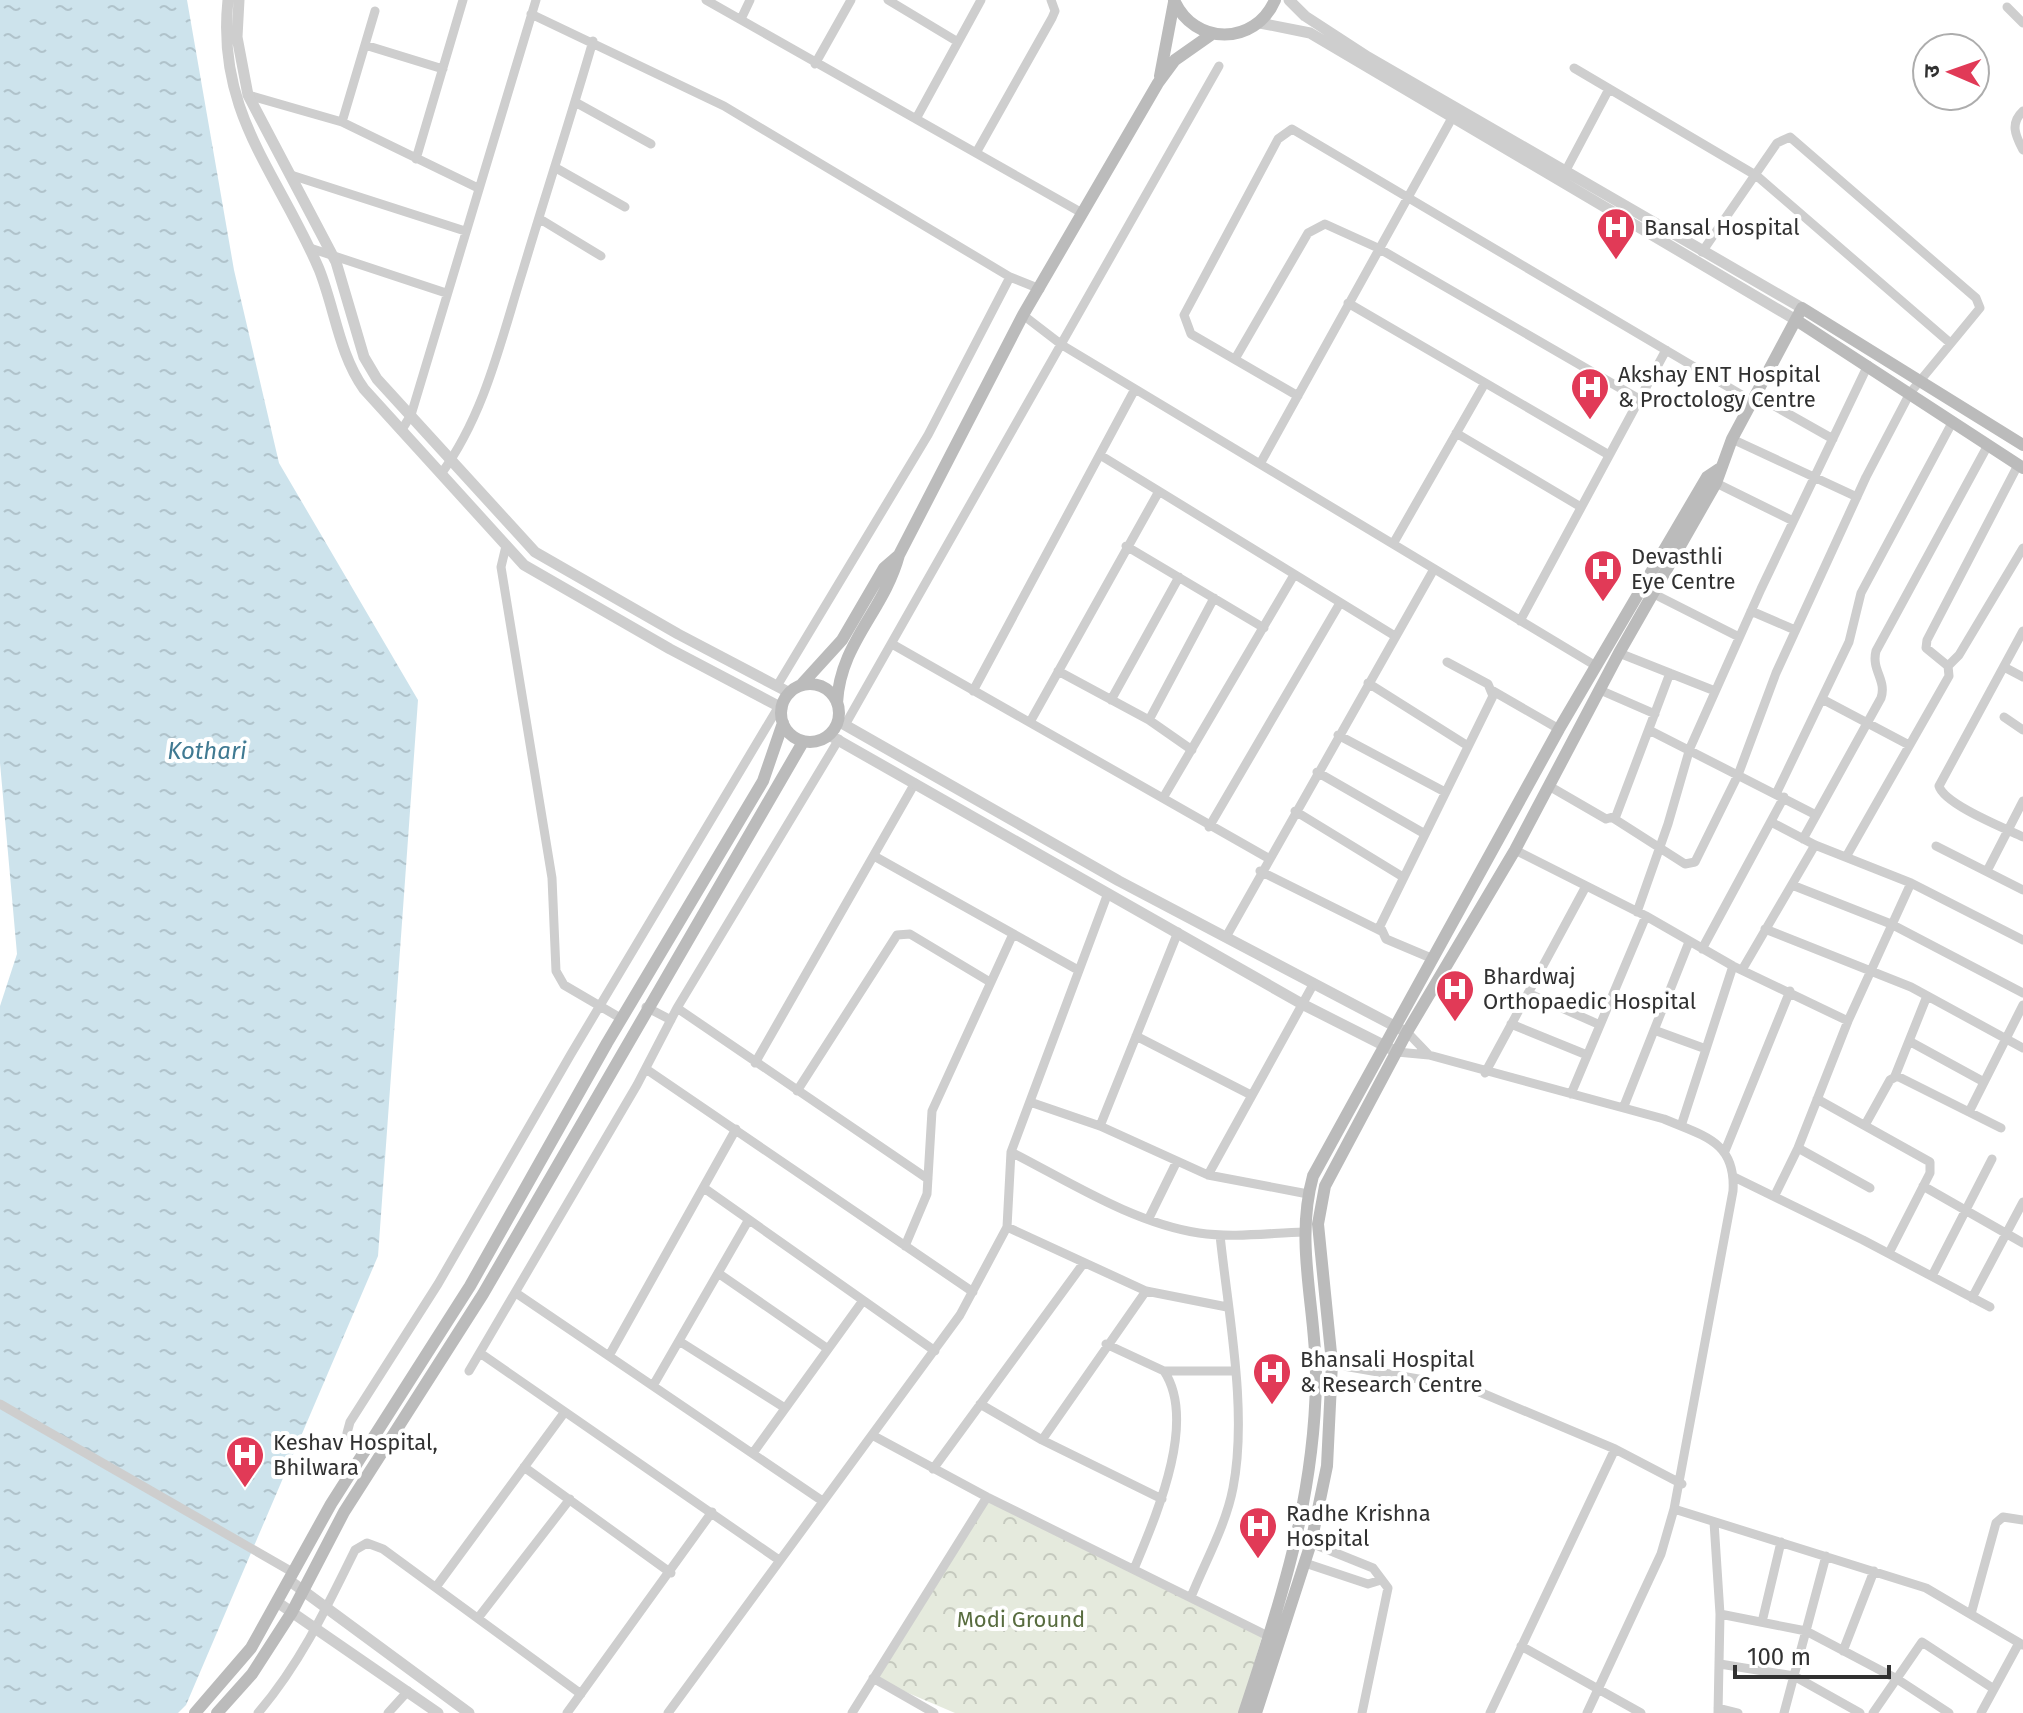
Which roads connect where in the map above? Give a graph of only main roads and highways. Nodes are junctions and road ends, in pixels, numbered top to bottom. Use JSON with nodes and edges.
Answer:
{"nodes":[{"id":1,"x":1275,"y":0,"type":"edge"},
{"id":2,"x":1174,"y":1,"type":"edge"},
{"id":3,"x":1212,"y":34,"type":"junction"},
{"id":4,"x":1158,"y":83,"type":"junction"},
{"id":5,"x":1799,"y":314,"type":"junction"},
{"id":6,"x":2023,"y":445,"type":"edge"},
{"id":7,"x":2021,"y":466,"type":"edge"},
{"id":8,"x":1711,"y":480,"type":"junction"},
{"id":9,"x":899,"y":555,"type":"junction"},
{"id":10,"x":794,"y":690,"type":"junction"},
{"id":11,"x":837,"y":703,"type":"junction"},
{"id":12,"x":783,"y":723,"type":"junction"},
{"id":13,"x":803,"y":742,"type":"junction"},
{"id":14,"x":724,"y":846,"type":"junction"},
{"id":15,"x":737,"y":854,"type":"junction"},
{"id":16,"x":1273,"y":1638,"type":"junction"},
{"id":17,"x":195,"y":1713,"type":"edge"},
{"id":18,"x":217,"y":1713,"type":"edge"},
{"id":19,"x":1244,"y":1713,"type":"edge"},
{"id":20,"x":1256,"y":1713,"type":"edge"}],
"edges":[{"from":1,"to":3,"type":"main road"},
{"from":2,"to":3,"type":"main road"},
{"from":2,"to":4,"type":"main road"},
{"from":3,"to":4,"type":"main road"},
{"from":4,"to":9,"type":"main road"},
{"from":5,"to":6,"type":"main road"},
{"from":5,"to":7,"type":"main road"},
{"from":5,"to":8,"type":"main road"},
{"from":8,"to":16,"type":"main road"},
{"from":8,"to":16,"type":"main road"},
{"from":9,"to":10,"type":"main road"},
{"from":9,"to":11,"type":"main road"},
{"from":10,"to":11,"type":"main road"},
{"from":10,"to":12,"type":"main road"},
{"from":11,"to":13,"type":"main road"},
{"from":12,"to":13,"type":"main road"},
{"from":12,"to":14,"type":"main road"},
{"from":13,"to":15,"type":"main road"},
{"from":14,"to":15,"type":"main road"},
{"from":14,"to":17,"type":"main road"},
{"from":15,"to":18,"type":"main road"},
{"from":16,"to":19,"type":"main road"},
{"from":16,"to":20,"type":"main road"}]}
